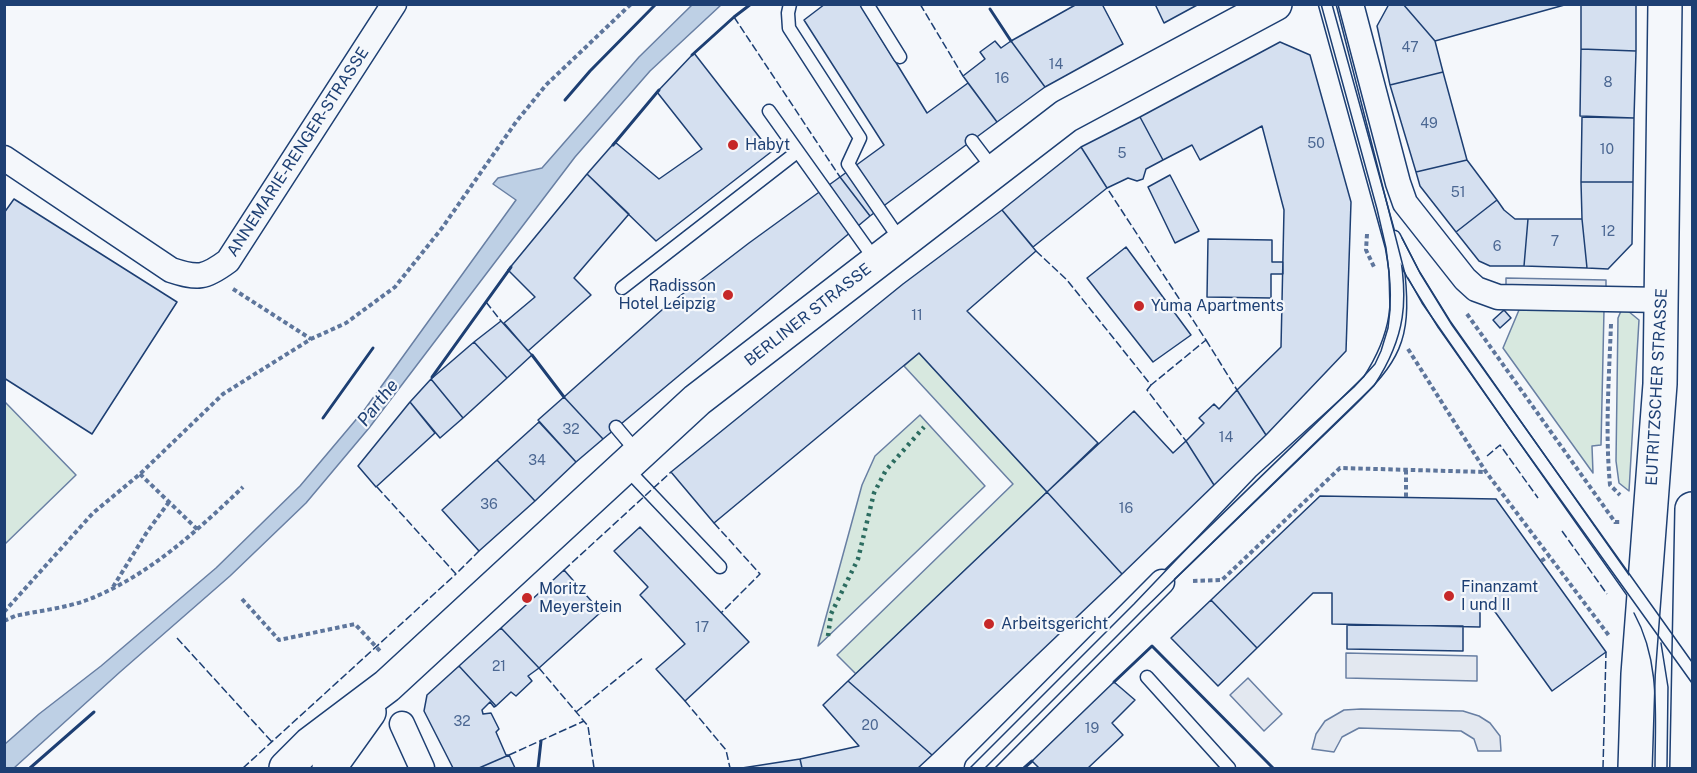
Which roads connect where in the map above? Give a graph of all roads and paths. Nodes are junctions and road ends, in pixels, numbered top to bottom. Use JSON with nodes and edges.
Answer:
{"nodes":[{"id":1,"x":394,"y":4,"type":"edge"},
{"id":2,"x":631,"y":4,"type":"edge"},
{"id":3,"x":790,"y":4,"type":"edge"},
{"id":4,"x":867,"y":4,"type":"edge"},
{"id":5,"x":1275,"y":4,"type":"edge"},
{"id":6,"x":1325,"y":4,"type":"edge"},
{"id":7,"x":1351,"y":4,"type":"edge"},
{"id":8,"x":1665,"y":4,"type":"edge"},
{"id":9,"x":900,"y":57,"type":"dead end"},
{"id":10,"x":769,"y":111,"type":"dead end"},
{"id":11,"x":972,"y":141,"type":"dead end"},
{"id":12,"x":797,"y":152,"type":"junction"},
{"id":13,"x":4,"y":158,"type":"edge"},
{"id":14,"x":994,"y":171,"type":"junction"},
{"id":15,"x":1398,"y":183,"type":"junction"},
{"id":16,"x":1385,"y":218,"type":"junction"},
{"id":17,"x":1366,"y":250,"type":"dead end"},
{"id":18,"x":889,"y":252,"type":"junction"},
{"id":19,"x":1376,"y":272,"type":"dead end"},
{"id":20,"x":209,"y":274,"type":"junction"},
{"id":21,"x":622,"y":288,"type":"dead end"},
{"id":22,"x":1611,"y":299,"type":"junction"},
{"id":23,"x":1662,"y":300,"type":"junction"},
{"id":24,"x":1396,"y":322,"type":"junction"},
{"id":25,"x":1477,"y":328,"type":"dead end"},
{"id":26,"x":311,"y":339,"type":"junction"},
{"id":27,"x":616,"y":427,"type":"dead end"},
{"id":28,"x":632,"y":460,"type":"junction"},
{"id":29,"x":1406,"y":470,"type":"junction"},
{"id":30,"x":1486,"y":472,"type":"junction"},
{"id":31,"x":140,"y":474,"type":"junction"},
{"id":32,"x":243,"y":487,"type":"dead end"},
{"id":33,"x":1406,"y":497,"type":"dead end"},
{"id":34,"x":169,"y":502,"type":"junction"},
{"id":35,"x":1692,"y":509,"type":"edge"},
{"id":36,"x":1650,"y":521,"type":"junction"},
{"id":37,"x":1615,"y":522,"type":"dead end"},
{"id":38,"x":198,"y":530,"type":"junction"},
{"id":39,"x":1549,"y":556,"type":"junction"},
{"id":40,"x":1541,"y":561,"type":"dead end"},
{"id":41,"x":720,"y":567,"type":"dead end"},
{"id":42,"x":1162,"y":582,"type":"junction"},
{"id":43,"x":112,"y":588,"type":"junction"},
{"id":44,"x":242,"y":599,"type":"dead end"},
{"id":45,"x":1642,"y":605,"type":"junction"},
{"id":46,"x":4,"y":612,"type":"edge"},
{"id":47,"x":4,"y":621,"type":"edge"},
{"id":48,"x":1610,"y":638,"type":"dead end"},
{"id":49,"x":1690,"y":667,"type":"edge"},
{"id":50,"x":1147,"y":677,"type":"dead end"},
{"id":51,"x":394,"y":680,"type":"junction"},
{"id":52,"x":402,"y":724,"type":"dead end"},
{"id":53,"x":286,"y":768,"type":"edge"},
{"id":54,"x":329,"y":768,"type":"edge"},
{"id":55,"x":422,"y":768,"type":"edge"},
{"id":56,"x":977,"y":768,"type":"edge"},
{"id":57,"x":1229,"y":768,"type":"edge"},
{"id":58,"x":1635,"y":768,"type":"edge"},
{"id":59,"x":1687,"y":768,"type":"edge"}],
"edges":[{"from":1,"to":20,"type":"street","name":"ANNEMARIE-RENGER-STRASSE"},
{"from":2,"to":26,"type":"path"},
{"from":3,"to":18,"type":"lane"},
{"from":4,"to":9,"type":"lane"},
{"from":5,"to":14,"type":"main road","name":"BERLINER STRASSE"},
{"from":6,"to":16,"type":"lane"},
{"from":7,"to":15,"type":"street"},
{"from":8,"to":23,"type":"main road","name":"EUTRITZSCHER STRASSE"},
{"from":10,"to":12,"type":"lane"},
{"from":11,"to":14,"type":"lane"},
{"from":12,"to":18,"type":"lane"},
{"from":12,"to":21,"type":"lane"},
{"from":13,"to":20,"type":"street"},
{"from":14,"to":18,"type":"main road","name":"BERLINER STRASSE"},
{"from":15,"to":16,"type":"lane"},
{"from":15,"to":22,"type":"street"},
{"from":16,"to":24,"type":"lane"},
{"from":16,"to":45,"type":"lane"},
{"from":17,"to":19,"type":"path"},
{"from":18,"to":28,"type":"main road","name":"BERLINER STRASSE"},
{"from":20,"to":26,"type":"path"},
{"from":22,"to":23,"type":"street"},
{"from":22,"to":36,"type":"path"},
{"from":23,"to":36,"type":"main road","name":"EUTRITZSCHER STRASSE"},
{"from":24,"to":30,"type":"path"},
{"from":24,"to":42,"type":"lane"},
{"from":25,"to":37,"type":"path"},
{"from":26,"to":31,"type":"path"},
{"from":27,"to":28,"type":"lane"},
{"from":28,"to":41,"type":"lane"},
{"from":28,"to":51,"type":"main road","name":"BERLINER STRASSE"},
{"from":29,"to":30,"type":"path"},
{"from":29,"to":33,"type":"path"},
{"from":29,"to":42,"type":"path"},
{"from":30,"to":39,"type":"path"},
{"from":31,"to":34,"type":"path"},
{"from":31,"to":46,"type":"path"},
{"from":32,"to":38,"type":"path"},
{"from":34,"to":38,"type":"path"},
{"from":34,"to":43,"type":"path"},
{"from":35,"to":49,"type":"main road"},
{"from":36,"to":45,"type":"main road","name":"EUTRITZSCHER STRASSE"},
{"from":38,"to":43,"type":"path"},
{"from":39,"to":40,"type":"path"},
{"from":39,"to":48,"type":"path"},
{"from":42,"to":56,"type":"street"},
{"from":43,"to":47,"type":"path"},
{"from":44,"to":51,"type":"path"},
{"from":45,"to":58,"type":"main road","name":"EUTRITZSCHER STRASSE"},
{"from":49,"to":59,"type":"main road"},
{"from":50,"to":57,"type":"lane"},
{"from":51,"to":53,"type":"main road","name":"BERLINER STRASSE"},
{"from":51,"to":54,"type":"main road","name":"BERLINER STRASSE"},
{"from":52,"to":55,"type":"street"}]}
